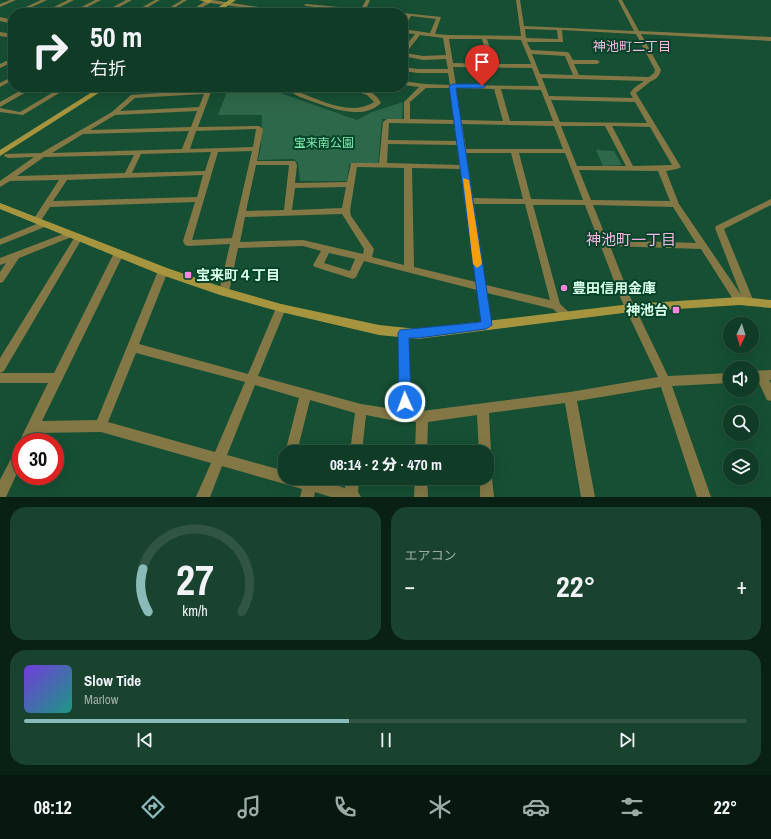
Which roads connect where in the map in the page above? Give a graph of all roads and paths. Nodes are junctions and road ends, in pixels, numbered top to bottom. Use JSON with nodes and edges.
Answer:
{"nodes":[{"id":1,"x":14,"y":0,"type":"edge"},
{"id":2,"x":46,"y":0,"type":"edge"},
{"id":3,"x":72,"y":0,"type":"edge"},
{"id":4,"x":99,"y":0,"type":"edge"},
{"id":5,"x":130,"y":0,"type":"edge"},
{"id":6,"x":158,"y":0,"type":"edge"},
{"id":7,"x":185,"y":0,"type":"edge"},
{"id":8,"x":202,"y":0,"type":"edge"},
{"id":9,"x":239,"y":0,"type":"edge"},
{"id":10,"x":312,"y":0,"type":"edge"},
{"id":11,"x":518,"y":0,"type":"edge"},
{"id":12,"x":620,"y":0,"type":"edge"},
{"id":13,"x":210,"y":1,"type":"edge"},
{"id":14,"x":231,"y":3,"type":"edge"},
{"id":15,"x":306,"y":5,"type":"junction"},
{"id":16,"x":0,"y":6,"type":"edge"},
{"id":17,"x":248,"y":6,"type":"junction"},
{"id":18,"x":28,"y":8,"type":"edge"},
{"id":19,"x":55,"y":8,"type":"edge"},
{"id":20,"x":82,"y":8,"type":"edge"},
{"id":21,"x":114,"y":8,"type":"edge"},
{"id":22,"x":143,"y":8,"type":"edge"},
{"id":23,"x":171,"y":8,"type":"edge"},
{"id":24,"x":198,"y":8,"type":"edge"},
{"id":25,"x":222,"y":8,"type":"edge"},
{"id":26,"x":245,"y":8,"type":"edge"},
{"id":27,"x":263,"y":8,"type":"edge"},
{"id":28,"x":302,"y":8,"type":"edge"},
{"id":29,"x":340,"y":8,"type":"edge"},
{"id":30,"x":409,"y":15,"type":"edge"},
{"id":31,"x":522,"y":27,"type":"junction"},
{"id":32,"x":559,"y":29,"type":"junction"},
{"id":33,"x":408,"y":32,"type":"edge"},
{"id":34,"x":639,"y":32,"type":"junction"},
{"id":35,"x":419,"y":33,"type":"junction"},
{"id":36,"x":432,"y":34,"type":"junction"},
{"id":37,"x":446,"y":37,"type":"junction"},
{"id":38,"x":484,"y":37,"type":"junction"},
{"id":39,"x":524,"y":39,"type":"junction"},
{"id":40,"x":771,"y":39,"type":"edge"},
{"id":41,"x":408,"y":47,"type":"edge"},
{"id":42,"x":529,"y":52,"type":"junction"},
{"id":43,"x":408,"y":55,"type":"edge"},
{"id":44,"x":449,"y":57,"type":"junction"},
{"id":45,"x":570,"y":62,"type":"junction"},
{"id":46,"x":597,"y":62,"type":"dead end"},
{"id":47,"x":492,"y":66,"type":"junction"},
{"id":48,"x":535,"y":66,"type":"junction"},
{"id":49,"x":450,"y":68,"type":"junction"},
{"id":50,"x":408,"y":70,"type":"edge"},
{"id":51,"x":539,"y":76,"type":"junction"},
{"id":52,"x":577,"y":76,"type":"junction"},
{"id":53,"x":652,"y":79,"type":"junction"},
{"id":54,"x":408,"y":84,"type":"edge"},
{"id":55,"x":424,"y":86,"type":"junction"},
{"id":56,"x":453,"y":86,"type":"junction"},
{"id":57,"x":498,"y":86,"type":"junction"},
{"id":58,"x":543,"y":88,"type":"junction"},
{"id":59,"x":23,"y":92,"type":"edge"},
{"id":60,"x":58,"y":92,"type":"edge"},
{"id":61,"x":88,"y":92,"type":"edge"},
{"id":62,"x":97,"y":92,"type":"edge"},
{"id":63,"x":140,"y":92,"type":"edge"},
{"id":64,"x":188,"y":92,"type":"edge"},
{"id":65,"x":208,"y":92,"type":"edge"},
{"id":66,"x":296,"y":92,"type":"edge"},
{"id":67,"x":363,"y":92,"type":"edge"},
{"id":68,"x":167,"y":94,"type":"joint"},
{"id":69,"x":370,"y":94,"type":"joint"},
{"id":70,"x":139,"y":95,"type":"junction"},
{"id":71,"x":547,"y":98,"type":"junction"},
{"id":72,"x":636,"y":100,"type":"junction"},
{"id":73,"x":0,"y":105,"type":"edge"},
{"id":74,"x":201,"y":109,"type":"junction"},
{"id":75,"x":0,"y":110,"type":"edge"},
{"id":76,"x":114,"y":113,"type":"junction"},
{"id":77,"x":407,"y":121,"type":"junction"},
{"id":78,"x":458,"y":122,"type":"junction"},
{"id":79,"x":507,"y":123,"type":"junction"},
{"id":80,"x":556,"y":123,"type":"junction"},
{"id":81,"x":607,"y":124,"type":"junction"},
{"id":82,"x":652,"y":125,"type":"junction"},
{"id":83,"x":194,"y":128,"type":"junction"},
{"id":84,"x":81,"y":132,"type":"junction"},
{"id":85,"x":384,"y":142,"type":"junction"},
{"id":86,"x":461,"y":147,"type":"junction"},
{"id":87,"x":0,"y":148,"type":"edge"},
{"id":88,"x":256,"y":149,"type":"junction"},
{"id":89,"x":215,"y":150,"type":"junction"},
{"id":90,"x":514,"y":150,"type":"junction"},
{"id":91,"x":185,"y":151,"type":"junction"},
{"id":92,"x":568,"y":151,"type":"junction"},
{"id":93,"x":139,"y":152,"type":"junction"},
{"id":94,"x":0,"y":154,"type":"edge"},
{"id":95,"x":44,"y":154,"type":"junction"},
{"id":96,"x":8,"y":156,"type":"dead end"},
{"id":97,"x":253,"y":163,"type":"junction"},
{"id":98,"x":383,"y":165,"type":"junction"},
{"id":99,"x":408,"y":167,"type":"junction"},
{"id":100,"x":464,"y":167,"type":"junction"},
{"id":101,"x":574,"y":168,"type":"junction"},
{"id":102,"x":631,"y":169,"type":"junction"},
{"id":103,"x":661,"y":170,"type":"junction"},
{"id":104,"x":208,"y":173,"type":"junction"},
{"id":105,"x":127,"y":176,"type":"junction"},
{"id":106,"x":64,"y":178,"type":"junction"},
{"id":107,"x":9,"y":179,"type":"junction"},
{"id":108,"x":350,"y":184,"type":"junction"},
{"id":109,"x":0,"y":185,"type":"edge"},
{"id":110,"x":291,"y":186,"type":"junction"},
{"id":111,"x":200,"y":199,"type":"junction"},
{"id":112,"x":468,"y":201,"type":"junction"},
{"id":113,"x":527,"y":202,"type":"junction"},
{"id":114,"x":771,"y":202,"type":"edge"},
{"id":115,"x":587,"y":203,"type":"junction"},
{"id":116,"x":48,"y":204,"type":"junction"},
{"id":117,"x":675,"y":204,"type":"junction"},
{"id":118,"x":0,"y":206,"type":"edge"},
{"id":119,"x":346,"y":211,"type":"junction"},
{"id":120,"x":288,"y":213,"type":"junction"},
{"id":121,"x":241,"y":214,"type":"junction"},
{"id":122,"x":40,"y":222,"type":"junction"},
{"id":123,"x":75,"y":236,"type":"junction"},
{"id":124,"x":0,"y":242,"type":"edge"},
{"id":125,"x":235,"y":243,"type":"junction"},
{"id":126,"x":603,"y":243,"type":"junction"},
{"id":127,"x":704,"y":246,"type":"junction"},
{"id":128,"x":327,"y":248,"type":"junction"},
{"id":129,"x":119,"y":253,"type":"junction"},
{"id":130,"x":16,"y":256,"type":"junction"},
{"id":131,"x":364,"y":257,"type":"junction"},
{"id":132,"x":0,"y":262,"type":"edge"},
{"id":133,"x":409,"y":268,"type":"junction"},
{"id":134,"x":163,"y":271,"type":"junction"},
{"id":135,"x":0,"y":279,"type":"edge"},
{"id":136,"x":480,"y":287,"type":"junction"},
{"id":137,"x":224,"y":292,"type":"junction"},
{"id":138,"x":744,"y":302,"type":"junction"},
{"id":139,"x":771,"y":304,"type":"edge"},
{"id":140,"x":556,"y":306,"type":"junction"},
{"id":141,"x":281,"y":308,"type":"junction"},
{"id":142,"x":631,"y":308,"type":"junction"},
{"id":143,"x":567,"y":315,"type":"junction"},
{"id":144,"x":486,"y":325,"type":"junction"},
{"id":145,"x":403,"y":333,"type":"junction"},
{"id":146,"x":132,"y":347,"type":"junction"},
{"id":147,"x":0,"y":368,"type":"edge"},
{"id":148,"x":762,"y":376,"type":"edge"},
{"id":149,"x":0,"y":378,"type":"edge"},
{"id":150,"x":56,"y":378,"type":"junction"},
{"id":151,"x":723,"y":378,"type":"edge"},
{"id":152,"x":251,"y":379,"type":"junction"},
{"id":153,"x":665,"y":381,"type":"junction"},
{"id":154,"x":306,"y":394,"type":"junction"},
{"id":155,"x":771,"y":396,"type":"edge"},
{"id":156,"x":570,"y":397,"type":"junction"},
{"id":157,"x":361,"y":409,"type":"junction"},
{"id":158,"x":483,"y":409,"type":"junction"},
{"id":159,"x":406,"y":416,"type":"junction"},
{"id":160,"x":422,"y":417,"type":"junction"},
{"id":161,"x":101,"y":426,"type":"junction"},
{"id":162,"x":33,"y":427,"type":"junction"},
{"id":163,"x":30,"y":433,"type":"edge"},
{"id":164,"x":293,"y":445,"type":"edge"},
{"id":165,"x":357,"y":445,"type":"edge"},
{"id":166,"x":422,"y":445,"type":"edge"},
{"id":167,"x":485,"y":445,"type":"edge"},
{"id":168,"x":219,"y":459,"type":"junction"},
{"id":169,"x":12,"y":469,"type":"edge"},
{"id":170,"x":278,"y":476,"type":"edge"},
{"id":171,"x":298,"y":485,"type":"edge"},
{"id":172,"x":353,"y":485,"type":"edge"},
{"id":173,"x":421,"y":485,"type":"edge"},
{"id":174,"x":486,"y":485,"type":"edge"},
{"id":175,"x":308,"y":491,"type":"edge"},
{"id":176,"x":0,"y":494,"type":"edge"},
{"id":177,"x":203,"y":497,"type":"edge"},
{"id":178,"x":352,"y":497,"type":"edge"},
{"id":179,"x":421,"y":497,"type":"edge"},
{"id":180,"x":487,"y":497,"type":"edge"},
{"id":181,"x":588,"y":497,"type":"edge"},
{"id":182,"x":704,"y":497,"type":"edge"}],
"edges":[{"from":1,"to":16,"type":"street"},
{"from":2,"to":18,"type":"street"},
{"from":3,"to":19,"type":"street"},
{"from":4,"to":20,"type":"street"},
{"from":5,"to":21,"type":"street"},
{"from":6,"to":22,"type":"street"},
{"from":7,"to":23,"type":"street"},
{"from":8,"to":13,"type":"street"},
{"from":9,"to":14,"type":"street"},
{"from":10,"to":15,"type":"street"},
{"from":11,"to":31,"type":"street"},
{"from":12,"to":34,"type":"street"},
{"from":13,"to":14,"type":"street"},
{"from":13,"to":24,"type":"street"},
{"from":14,"to":17,"type":"street"},
{"from":14,"to":25,"type":"street"},
{"from":15,"to":28,"type":"street"},
{"from":15,"to":29,"type":"street"},
{"from":17,"to":26,"type":"street"},
{"from":17,"to":27,"type":"street"},
{"from":30,"to":36,"type":"street"},
{"from":31,"to":32,"type":"street"},
{"from":31,"to":39,"type":"street"},
{"from":32,"to":34,"type":"street"},
{"from":32,"to":39,"type":"street"},
{"from":33,"to":35,"type":"street"},
{"from":34,"to":40,"type":"street"},
{"from":34,"to":53,"type":"street"},
{"from":35,"to":36,"type":"street"},
{"from":35,"to":41,"type":"street"},
{"from":36,"to":37,"type":"street"},
{"from":37,"to":38,"type":"street"},
{"from":37,"to":44,"type":"street"},
{"from":38,"to":39,"type":"street"},
{"from":38,"to":47,"type":"street"},
{"from":39,"to":42,"type":"street"},
{"from":42,"to":45,"type":"street"},
{"from":42,"to":48,"type":"street"},
{"from":43,"to":44,"type":"street"},
{"from":44,"to":49,"type":"street"},
{"from":45,"to":46,"type":"street"},
{"from":45,"to":52,"type":"street"},
{"from":47,"to":48,"type":"street"},
{"from":47,"to":49,"type":"street"},
{"from":48,"to":51,"type":"street"},
{"from":49,"to":50,"type":"street"},
{"from":49,"to":56,"type":"street"},
{"from":51,"to":52,"type":"street"},
{"from":51,"to":58,"type":"street"},
{"from":52,"to":53,"type":"street"},
{"from":53,"to":72,"type":"street"},
{"from":54,"to":55,"type":"street"},
{"from":55,"to":56,"type":"street"},
{"from":55,"to":77,"type":"street"},
{"from":56,"to":57,"type":"street"},
{"from":56,"to":78,"type":"street"},
{"from":57,"to":58,"type":"street"},
{"from":57,"to":79,"type":"street"},
{"from":58,"to":71,"type":"street"},
{"from":59,"to":73,"type":"street"},
{"from":60,"to":75,"type":"street"},
{"from":61,"to":87,"type":"street"},
{"from":62,"to":94,"type":"street"},
{"from":63,"to":70,"type":"street"},
{"from":64,"to":68,"type":"street"},
{"from":65,"to":74,"type":"street"},
{"from":66,"to":69,"type":"street"},
{"from":67,"to":69,"type":"street"},
{"from":68,"to":70,"type":"street"},
{"from":70,"to":76,"type":"street"},
{"from":71,"to":72,"type":"street"},
{"from":71,"to":80,"type":"street"},
{"from":72,"to":82,"type":"street"},
{"from":74,"to":76,"type":"street"},
{"from":74,"to":83,"type":"street"},
{"from":76,"to":84,"type":"street"},
{"from":77,"to":78,"type":"street"},
{"from":77,"to":85,"type":"street"},
{"from":78,"to":79,"type":"street"},
{"from":78,"to":86,"type":"street"},
{"from":79,"to":80,"type":"street"},
{"from":80,"to":81,"type":"street"},
{"from":80,"to":92,"type":"street"},
{"from":81,"to":82,"type":"street"},
{"from":81,"to":102,"type":"street"},
{"from":82,"to":103,"type":"street"},
{"from":83,"to":84,"type":"street"},
{"from":83,"to":88,"type":"street"},
{"from":83,"to":91,"type":"street"},
{"from":84,"to":95,"type":"street"},
{"from":85,"to":86,"type":"street"},
{"from":85,"to":98,"type":"street"},
{"from":86,"to":90,"type":"street"},
{"from":86,"to":100,"type":"street"},
{"from":88,"to":89,"type":"street"},
{"from":88,"to":97,"type":"street"},
{"from":89,"to":91,"type":"street"},
{"from":89,"to":104,"type":"street"},
{"from":90,"to":92,"type":"street"},
{"from":90,"to":113,"type":"street"},
{"from":91,"to":93,"type":"street"},
{"from":92,"to":101,"type":"street"},
{"from":93,"to":95,"type":"street"},
{"from":93,"to":105,"type":"street"},
{"from":95,"to":96,"type":"street"},
{"from":95,"to":107,"type":"street"},
{"from":97,"to":110,"type":"street"},
{"from":97,"to":121,"type":"street"},
{"from":98,"to":99,"type":"street"},
{"from":98,"to":108,"type":"street"},
{"from":99,"to":100,"type":"street"},
{"from":99,"to":133,"type":"street"},
{"from":100,"to":112,"type":"street"},
{"from":101,"to":102,"type":"street"},
{"from":101,"to":115,"type":"street"},
{"from":102,"to":103,"type":"street"},
{"from":103,"to":117,"type":"street"},
{"from":104,"to":105,"type":"street"},
{"from":104,"to":111,"type":"street"},
{"from":105,"to":106,"type":"street"},
{"from":106,"to":107,"type":"street"},
{"from":106,"to":116,"type":"street"},
{"from":107,"to":109,"type":"street"},
{"from":108,"to":110,"type":"street"},
{"from":108,"to":119,"type":"street"},
{"from":110,"to":120,"type":"street"},
{"from":111,"to":116,"type":"street"},
{"from":111,"to":125,"type":"street"},
{"from":112,"to":113,"type":"street"},
{"from":112,"to":136,"type":"street"},
{"from":113,"to":115,"type":"street"},
{"from":113,"to":140,"type":"street"},
{"from":114,"to":138,"type":"street"},
{"from":115,"to":117,"type":"street"},
{"from":115,"to":126,"type":"street"},
{"from":116,"to":122,"type":"street"},
{"from":117,"to":127,"type":"street"},
{"from":118,"to":122,"type":"street"},
{"from":119,"to":120,"type":"street"},
{"from":119,"to":131,"type":"street"},
{"from":120,"to":121,"type":"street"},
{"from":121,"to":125,"type":"street"},
{"from":122,"to":123,"type":"street"},
{"from":122,"to":124,"type":"street"},
{"from":123,"to":129,"type":"street"},
{"from":123,"to":130,"type":"street"},
{"from":123,"to":147,"type":"street"},
{"from":125,"to":128,"type":"street"},
{"from":125,"to":137,"type":"street"},
{"from":126,"to":127,"type":"street"},
{"from":126,"to":142,"type":"street"},
{"from":127,"to":138,"type":"street"},
{"from":128,"to":131,"type":"street"},
{"from":128,"to":131,"type":"street"},
{"from":129,"to":134,"type":"street"},
{"from":129,"to":150,"type":"street"},
{"from":130,"to":132,"type":"street"},
{"from":130,"to":135,"type":"street"},
{"from":131,"to":133,"type":"street"},
{"from":133,"to":136,"type":"street"},
{"from":134,"to":137,"type":"street"},
{"from":134,"to":146,"type":"street"},
{"from":136,"to":140,"type":"street"},
{"from":136,"to":144,"type":"street"},
{"from":137,"to":141,"type":"street"},
{"from":138,"to":139,"type":"street"},
{"from":138,"to":142,"type":"street"},
{"from":140,"to":143,"type":"street"},
{"from":141,"to":145,"type":"street"},
{"from":141,"to":152,"type":"street"},
{"from":142,"to":143,"type":"street"},
{"from":142,"to":153,"type":"street"},
{"from":143,"to":144,"type":"street"},
{"from":144,"to":145,"type":"street"},
{"from":145,"to":159,"type":"street"},
{"from":146,"to":152,"type":"street"},
{"from":146,"to":161,"type":"street"},
{"from":148,"to":155,"type":"street"},
{"from":149,"to":150,"type":"street"},
{"from":150,"to":162,"type":"street"},
{"from":151,"to":153,"type":"street"},
{"from":152,"to":154,"type":"street"},
{"from":152,"to":168,"type":"street"},
{"from":153,"to":156,"type":"street"},
{"from":153,"to":182,"type":"street"},
{"from":154,"to":157,"type":"street"},
{"from":154,"to":164,"type":"street"},
{"from":156,"to":158,"type":"street"},
{"from":156,"to":181,"type":"street"},
{"from":157,"to":159,"type":"street"},
{"from":157,"to":165,"type":"street"},
{"from":158,"to":160,"type":"street"},
{"from":158,"to":167,"type":"street"},
{"from":159,"to":160,"type":"street"},
{"from":160,"to":166,"type":"street"},
{"from":161,"to":162,"type":"street"},
{"from":161,"to":168,"type":"street"},
{"from":162,"to":163,"type":"street"},
{"from":168,"to":170,"type":"street"},
{"from":168,"to":177,"type":"street"},
{"from":169,"to":176,"type":"street"},
{"from":171,"to":175,"type":"street"},
{"from":172,"to":178,"type":"street"},
{"from":173,"to":179,"type":"street"},
{"from":174,"to":180,"type":"street"},
{"from":175,"to":178,"type":"street"}]}
